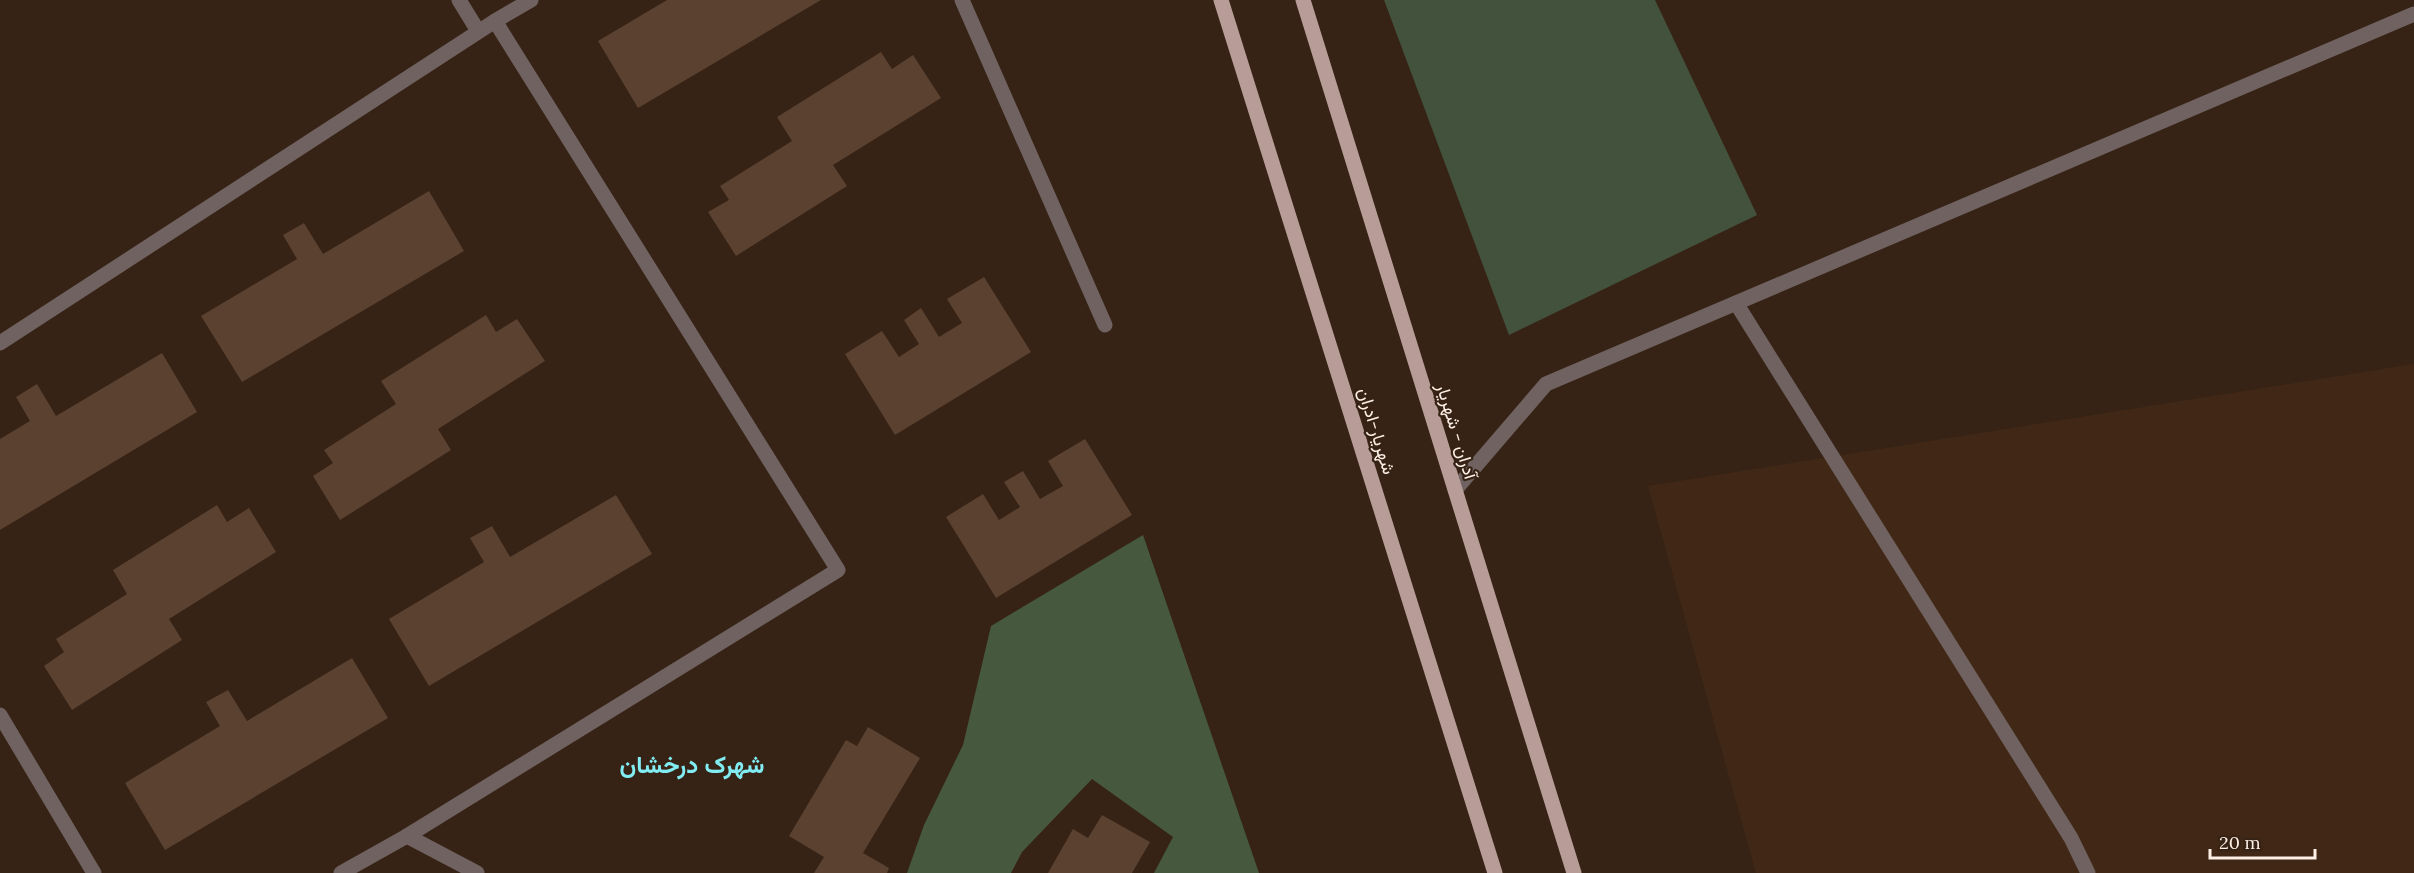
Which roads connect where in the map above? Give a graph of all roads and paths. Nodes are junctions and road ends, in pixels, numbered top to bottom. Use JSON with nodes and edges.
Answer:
{"nodes":[{"id":1,"x":459,"y":0,"type":"edge"},
{"id":2,"x":531,"y":0,"type":"edge"},
{"id":3,"x":962,"y":0,"type":"edge"},
{"id":4,"x":1221,"y":0,"type":"edge"},
{"id":5,"x":1303,"y":0,"type":"edge"},
{"id":6,"x":2414,"y":14,"type":"edge"},
{"id":7,"x":495,"y":21,"type":"junction"},
{"id":8,"x":478,"y":31,"type":"junction"},
{"id":9,"x":1736,"y":303,"type":"junction"},
{"id":10,"x":1105,"y":325,"type":"dead end"},
{"id":11,"x":0,"y":343,"type":"edge"},
{"id":12,"x":1455,"y":490,"type":"junction"},
{"id":13,"x":0,"y":715,"type":"edge"},
{"id":14,"x":407,"y":836,"type":"junction"},
{"id":15,"x":94,"y":873,"type":"edge"},
{"id":16,"x":340,"y":873,"type":"edge"},
{"id":17,"x":477,"y":873,"type":"edge"},
{"id":18,"x":1495,"y":873,"type":"edge"},
{"id":19,"x":1575,"y":873,"type":"edge"},
{"id":20,"x":2088,"y":873,"type":"edge"}],
"edges":[{"from":1,"to":8,"type":"street"},
{"from":2,"to":7,"type":"street"},
{"from":3,"to":10,"type":"street"},
{"from":4,"to":18,"type":"main road","name":"شهریار-ادران"},
{"from":5,"to":12,"type":"main road","name":"آدران - شهریار"},
{"from":6,"to":9,"type":"street"},
{"from":7,"to":8,"type":"street"},
{"from":7,"to":14,"type":"street"},
{"from":8,"to":11,"type":"street"},
{"from":9,"to":12,"type":"street"},
{"from":9,"to":20,"type":"street"},
{"from":12,"to":19,"type":"main road","name":"آدران - شهریار"},
{"from":13,"to":15,"type":"street"},
{"from":14,"to":16,"type":"street"},
{"from":14,"to":17,"type":"street"}]}
